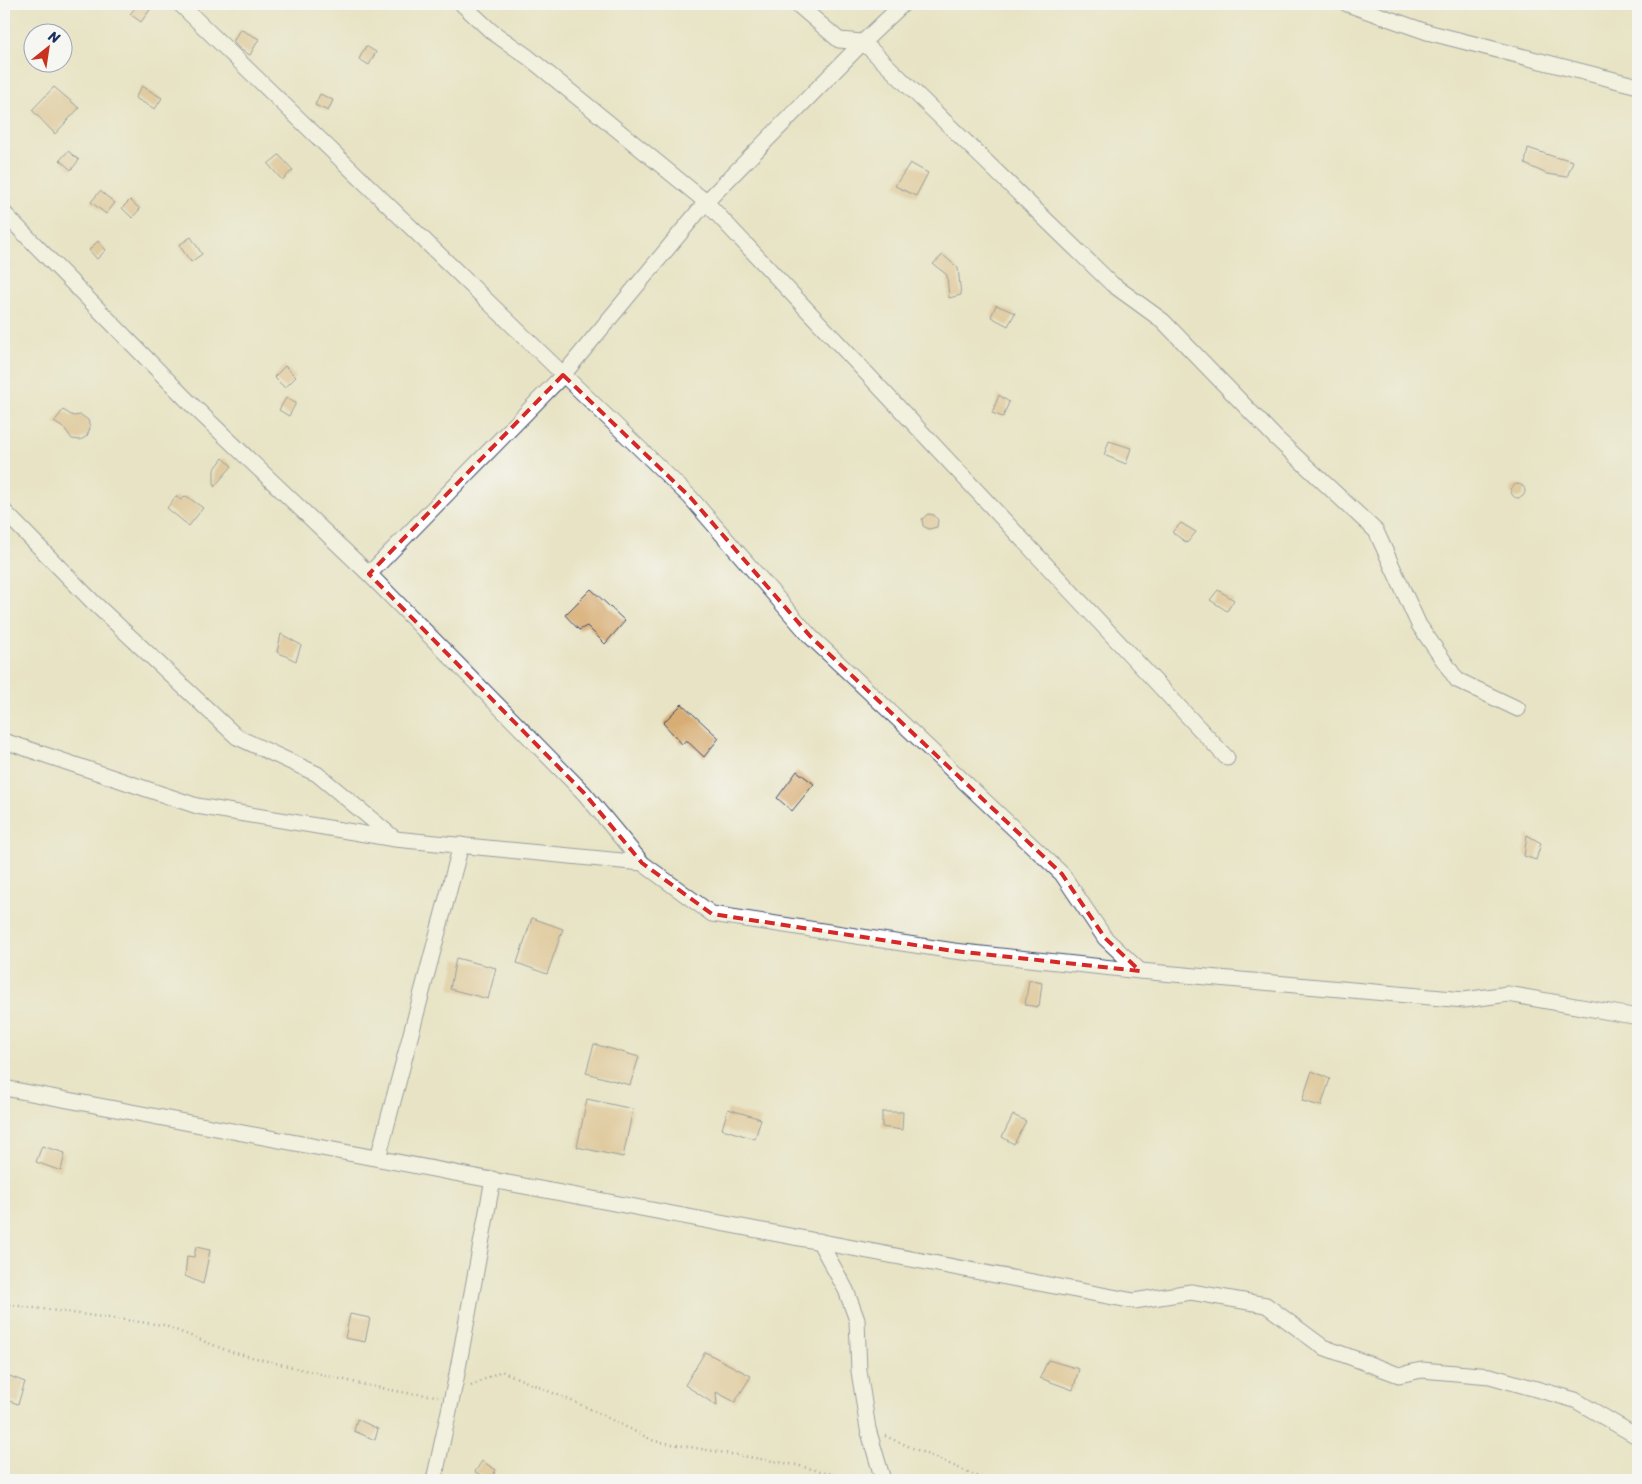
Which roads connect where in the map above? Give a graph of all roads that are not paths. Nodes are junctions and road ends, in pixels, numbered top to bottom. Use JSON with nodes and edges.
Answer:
{"nodes":[{"id":1,"x":180,"y":4,"type":"edge"},
{"id":2,"x":462,"y":4,"type":"edge"},
{"id":3,"x":797,"y":4,"type":"edge"},
{"id":4,"x":903,"y":4,"type":"edge"},
{"id":5,"x":1347,"y":4,"type":"edge"},
{"id":6,"x":863,"y":42,"type":"junction"},
{"id":7,"x":1638,"y":86,"type":"edge"},
{"id":8,"x":706,"y":202,"type":"junction"},
{"id":9,"x":4,"y":213,"type":"edge"},
{"id":10,"x":563,"y":375,"type":"junction"},
{"id":11,"x":4,"y":511,"type":"edge"},
{"id":12,"x":369,"y":574,"type":"junction"},
{"id":13,"x":1518,"y":709,"type":"dead end"},
{"id":14,"x":4,"y":741,"type":"edge"},
{"id":15,"x":1226,"y":758,"type":"dead end"},
{"id":16,"x":395,"y":839,"type":"junction"},
{"id":17,"x":461,"y":845,"type":"junction"},
{"id":18,"x":642,"y":863,"type":"junction"},
{"id":19,"x":1140,"y":971,"type":"junction"},
{"id":20,"x":1638,"y":1017,"type":"edge"},
{"id":21,"x":4,"y":1088,"type":"edge"},
{"id":22,"x":378,"y":1158,"type":"junction"},
{"id":23,"x":493,"y":1179,"type":"junction"},
{"id":24,"x":819,"y":1240,"type":"junction"},
{"id":25,"x":1638,"y":1437,"type":"edge"},
{"id":26,"x":434,"y":1480,"type":"edge"},
{"id":27,"x":883,"y":1480,"type":"edge"}],
"edges":[{"from":1,"to":10,"type":"street"},
{"from":2,"to":8,"type":"street"},
{"from":3,"to":6,"type":"street"},
{"from":4,"to":6,"type":"street"},
{"from":5,"to":7,"type":"street"},
{"from":6,"to":8,"type":"street"},
{"from":6,"to":13,"type":"street"},
{"from":8,"to":10,"type":"street"},
{"from":8,"to":15,"type":"street"},
{"from":9,"to":12,"type":"street"},
{"from":10,"to":12,"type":"street"},
{"from":10,"to":19,"type":"street"},
{"from":11,"to":16,"type":"street"},
{"from":12,"to":18,"type":"street"},
{"from":14,"to":16,"type":"street"},
{"from":16,"to":17,"type":"street"},
{"from":17,"to":18,"type":"street"},
{"from":17,"to":22,"type":"street"},
{"from":18,"to":19,"type":"street"},
{"from":19,"to":20,"type":"street"},
{"from":21,"to":22,"type":"street"},
{"from":22,"to":23,"type":"street"},
{"from":23,"to":24,"type":"street"},
{"from":23,"to":26,"type":"street"},
{"from":24,"to":25,"type":"street"},
{"from":24,"to":27,"type":"street"}]}
